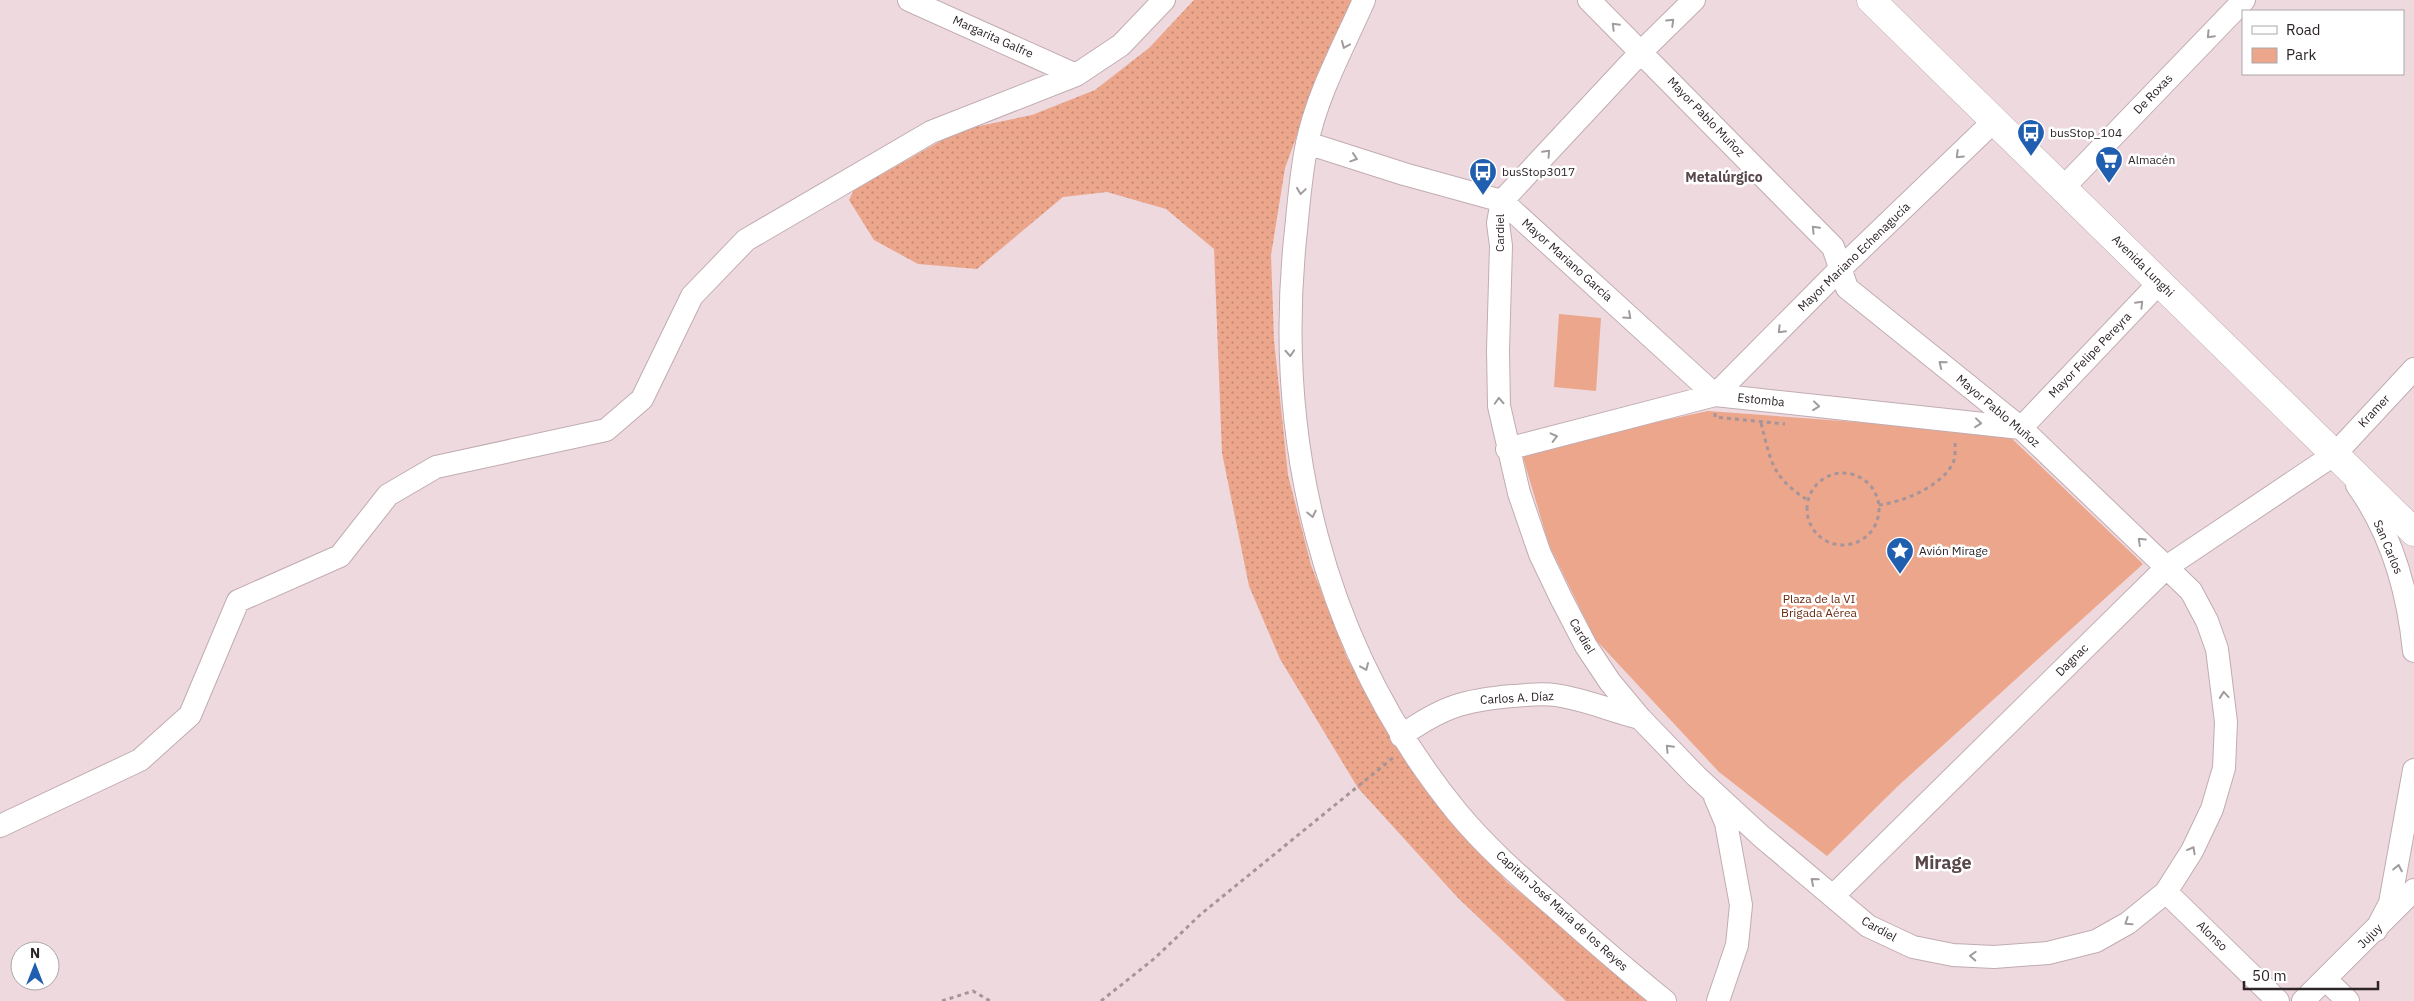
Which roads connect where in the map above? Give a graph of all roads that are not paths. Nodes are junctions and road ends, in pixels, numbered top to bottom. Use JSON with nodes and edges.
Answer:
{"nodes":[{"id":1,"x":909,"y":0,"type":"edge"},
{"id":2,"x":1164,"y":0,"type":"edge"},
{"id":3,"x":1364,"y":0,"type":"edge"},
{"id":4,"x":1589,"y":0,"type":"edge"},
{"id":5,"x":1694,"y":0,"type":"edge"},
{"id":6,"x":1871,"y":0,"type":"edge"},
{"id":7,"x":2244,"y":0,"type":"edge"},
{"id":8,"x":1641,"y":52,"type":"junction"},
{"id":9,"x":1076,"y":75,"type":"junction"},
{"id":10,"x":1994,"y":121,"type":"junction"},
{"id":11,"x":1307,"y":143,"type":"junction"},
{"id":12,"x":2063,"y":188,"type":"junction"},
{"id":13,"x":1502,"y":201,"type":"junction"},
{"id":14,"x":1840,"y":270,"type":"junction"},
{"id":15,"x":2159,"y":283,"type":"junction"},
{"id":16,"x":2414,"y":369,"type":"edge"},
{"id":17,"x":1715,"y":395,"type":"junction"},
{"id":18,"x":2021,"y":428,"type":"junction"},
{"id":19,"x":1507,"y":449,"type":"junction"},
{"id":20,"x":2335,"y":454,"type":"junction"},
{"id":21,"x":2414,"y":532,"type":"edge"},
{"id":22,"x":2168,"y":566,"type":"junction"},
{"id":23,"x":2414,"y":651,"type":"edge"},
{"id":24,"x":1640,"y":718,"type":"junction"},
{"id":25,"x":1405,"y":741,"type":"junction"},
{"id":26,"x":2414,"y":770,"type":"edge"},
{"id":27,"x":1696,"y":776,"type":"junction"},
{"id":28,"x":0,"y":826,"type":"edge"},
{"id":29,"x":2414,"y":890,"type":"edge"},
{"id":30,"x":2166,"y":892,"type":"junction"},
{"id":31,"x":1833,"y":896,"type":"junction"},
{"id":32,"x":2376,"y":930,"type":"junction"},
{"id":33,"x":2326,"y":980,"type":"junction"},
{"id":34,"x":1665,"y":1001,"type":"edge"},
{"id":35,"x":1718,"y":1001,"type":"edge"},
{"id":36,"x":2278,"y":1001,"type":"edge"},
{"id":37,"x":2303,"y":1001,"type":"edge"},
{"id":38,"x":2348,"y":1001,"type":"edge"}],
"edges":[{"from":1,"to":9,"type":"street","name":"Margarita Galfre"},
{"from":2,"to":9,"type":"street"},
{"from":3,"to":11,"type":"street","name":"Capitán José María de los Reyes","one_way":true},
{"from":8,"to":4,"type":"street","name":"Mayor Pablo Muñoz","one_way":true},
{"from":8,"to":5,"type":"street","name":"Cardiel","one_way":true},
{"from":6,"to":10,"type":"main road","name":"Avenida Lunghi"},
{"from":7,"to":12,"type":"street","name":"De Roxas","one_way":true},
{"from":13,"to":8,"type":"street","name":"Cardiel","one_way":true},
{"from":14,"to":8,"type":"street","name":"Mayor Pablo Muñoz","one_way":true},
{"from":9,"to":28,"type":"street"},
{"from":10,"to":12,"type":"main road","name":"Avenida Lunghi"},
{"from":10,"to":14,"type":"street","name":"Mayor Mariano Echenagucía","one_way":true},
{"from":11,"to":13,"type":"street","name":"Mayor Mariano García","one_way":true},
{"from":11,"to":25,"type":"street","name":"Capitán José María de los Reyes","one_way":true},
{"from":12,"to":15,"type":"main road","name":"Avenida Lunghi"},
{"from":13,"to":17,"type":"street","name":"Mayor Mariano García","one_way":true},
{"from":19,"to":13,"type":"street","name":"Cardiel","one_way":true},
{"from":14,"to":17,"type":"street","name":"Mayor Mariano Echenagucía","one_way":true},
{"from":18,"to":14,"type":"street","name":"Mayor Pablo Muñoz","one_way":true},
{"from":18,"to":15,"type":"street","name":"Mayor Felipe Pereyra","one_way":true},
{"from":15,"to":20,"type":"main road","name":"Avenida Lunghi"},
{"from":16,"to":20,"type":"street","name":"Kramer"},
{"from":17,"to":18,"type":"street","name":"Estomba","one_way":true},
{"from":19,"to":17,"type":"street","name":"Estomba","one_way":true},
{"from":22,"to":18,"type":"street","name":"Mayor Pablo Muñoz","one_way":true},
{"from":19,"to":24,"type":"street","name":"Cardiel"},
{"from":20,"to":21,"type":"main road","name":"Avenida Lunghi"},
{"from":20,"to":22,"type":"street","name":"Dagnac"},
{"from":20,"to":23,"type":"street","name":"San Carlos"},
{"from":30,"to":22,"type":"street","name":"Mayor Pablo Muñoz","one_way":true},
{"from":22,"to":31,"type":"street","name":"Dagnac"},
{"from":24,"to":25,"type":"street","name":"Carlos A. Díaz"},
{"from":27,"to":24,"type":"street","name":"Cardiel","one_way":true},
{"from":25,"to":34,"type":"street","name":"Capitán José María de los Reyes"},
{"from":32,"to":26,"type":"street","one_way":true},
{"from":31,"to":27,"type":"street","name":"Cardiel","one_way":true},
{"from":27,"to":35,"type":"street"},
{"from":29,"to":32,"type":"street","name":"Jujuy"},
{"from":30,"to":31,"type":"street","name":"Cardiel","one_way":true},
{"from":30,"to":36,"type":"street","name":"Alonso"},
{"from":32,"to":33,"type":"street","name":"Jujuy"},
{"from":33,"to":37,"type":"street","name":"Jujuy"},
{"from":33,"to":38,"type":"street"}]}
